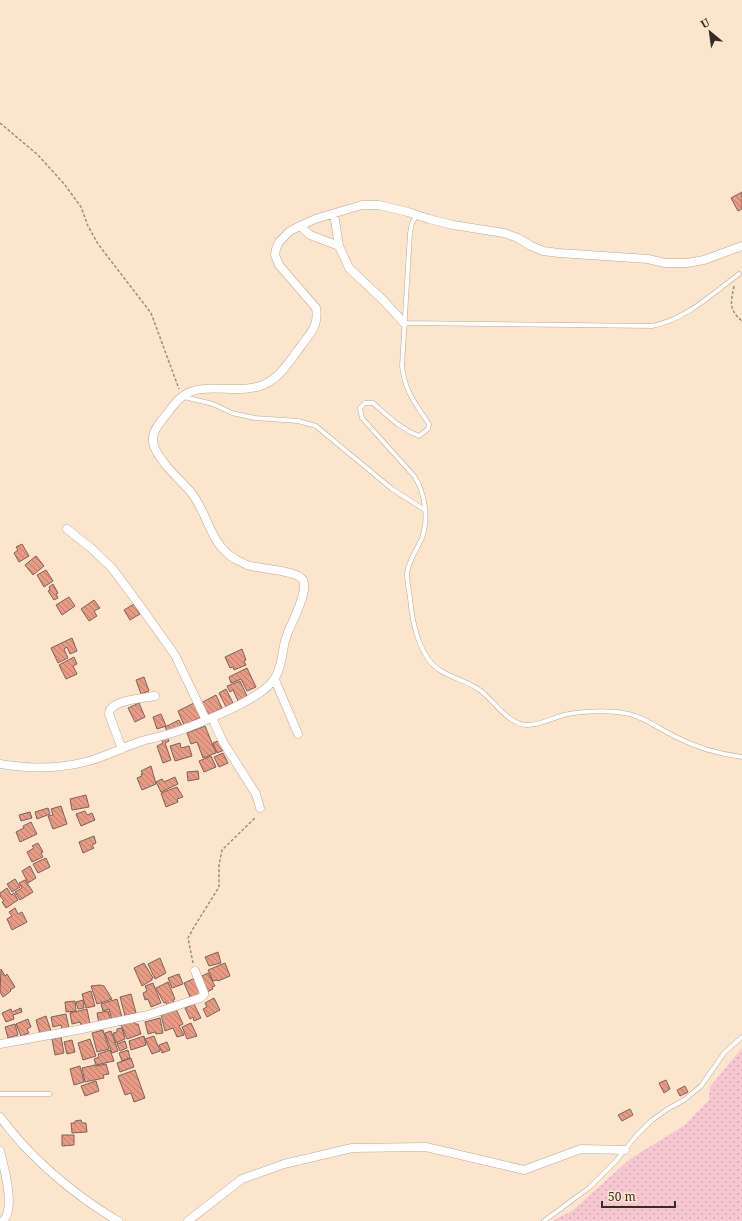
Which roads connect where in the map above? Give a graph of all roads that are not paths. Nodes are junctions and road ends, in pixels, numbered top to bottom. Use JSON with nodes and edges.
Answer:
{"nodes":[{"id":1,"x":334,"y":214,"type":"junction"},
{"id":2,"x":417,"y":215,"type":"junction"},
{"id":3,"x":300,"y":226,"type":"junction"},
{"id":4,"x":339,"y":246,"type":"junction"},
{"id":5,"x":742,"y":246,"type":"edge"},
{"id":6,"x":739,"y":274,"type":"road end"},
{"id":7,"x":404,"y":323,"type":"junction"},
{"id":8,"x":181,"y":396,"type":"junction"},
{"id":9,"x":425,"y":510,"type":"junction"},
{"id":10,"x":67,"y":529,"type":"dead end"},
{"id":11,"x":275,"y":680,"type":"junction"},
{"id":12,"x":155,"y":696,"type":"dead end"},
{"id":13,"x":209,"y":719,"type":"junction"},
{"id":14,"x":298,"y":734,"type":"dead end"},
{"id":15,"x":122,"y":749,"type":"junction"},
{"id":16,"x":742,"y":757,"type":"edge"},
{"id":17,"x":0,"y":764,"type":"edge"},
{"id":18,"x":260,"y":808,"type":"road end"},
{"id":19,"x":195,"y":971,"type":"road end"},
{"id":20,"x":742,"y":1037,"type":"edge"},
{"id":21,"x":0,"y":1044,"type":"edge"},
{"id":22,"x":0,"y":1094,"type":"edge"},
{"id":23,"x":50,"y":1094,"type":"dead end"},
{"id":24,"x":0,"y":1118,"type":"edge"},
{"id":25,"x":624,"y":1150,"type":"junction"},
{"id":26,"x":0,"y":1151,"type":"edge"},
{"id":27,"x":3,"y":1221,"type":"edge"},
{"id":28,"x":118,"y":1221,"type":"edge"},
{"id":29,"x":188,"y":1221,"type":"edge"},
{"id":30,"x":544,"y":1221,"type":"edge"}],
"edges":[{"from":1,"to":2,"type":"street"},
{"from":1,"to":3,"type":"street"},
{"from":1,"to":4,"type":"street"},
{"from":2,"to":5,"type":"street"},
{"from":2,"to":7,"type":"lane"},
{"from":3,"to":4,"type":"street"},
{"from":3,"to":8,"type":"street"},
{"from":4,"to":7,"type":"street"},
{"from":6,"to":7,"type":"lane"},
{"from":7,"to":9,"type":"lane"},
{"from":8,"to":9,"type":"lane"},
{"from":8,"to":11,"type":"street"},
{"from":9,"to":16,"type":"lane"},
{"from":10,"to":13,"type":"street"},
{"from":11,"to":13,"type":"street"},
{"from":11,"to":14,"type":"street"},
{"from":12,"to":15,"type":"street"},
{"from":13,"to":15,"type":"street"},
{"from":13,"to":18,"type":"street"},
{"from":15,"to":17,"type":"street"},
{"from":19,"to":21,"type":"street"},
{"from":20,"to":25,"type":"lane"},
{"from":22,"to":23,"type":"lane"},
{"from":24,"to":28,"type":"street"},
{"from":25,"to":29,"type":"street"},
{"from":25,"to":30,"type":"lane"},
{"from":26,"to":27,"type":"street"}]}
